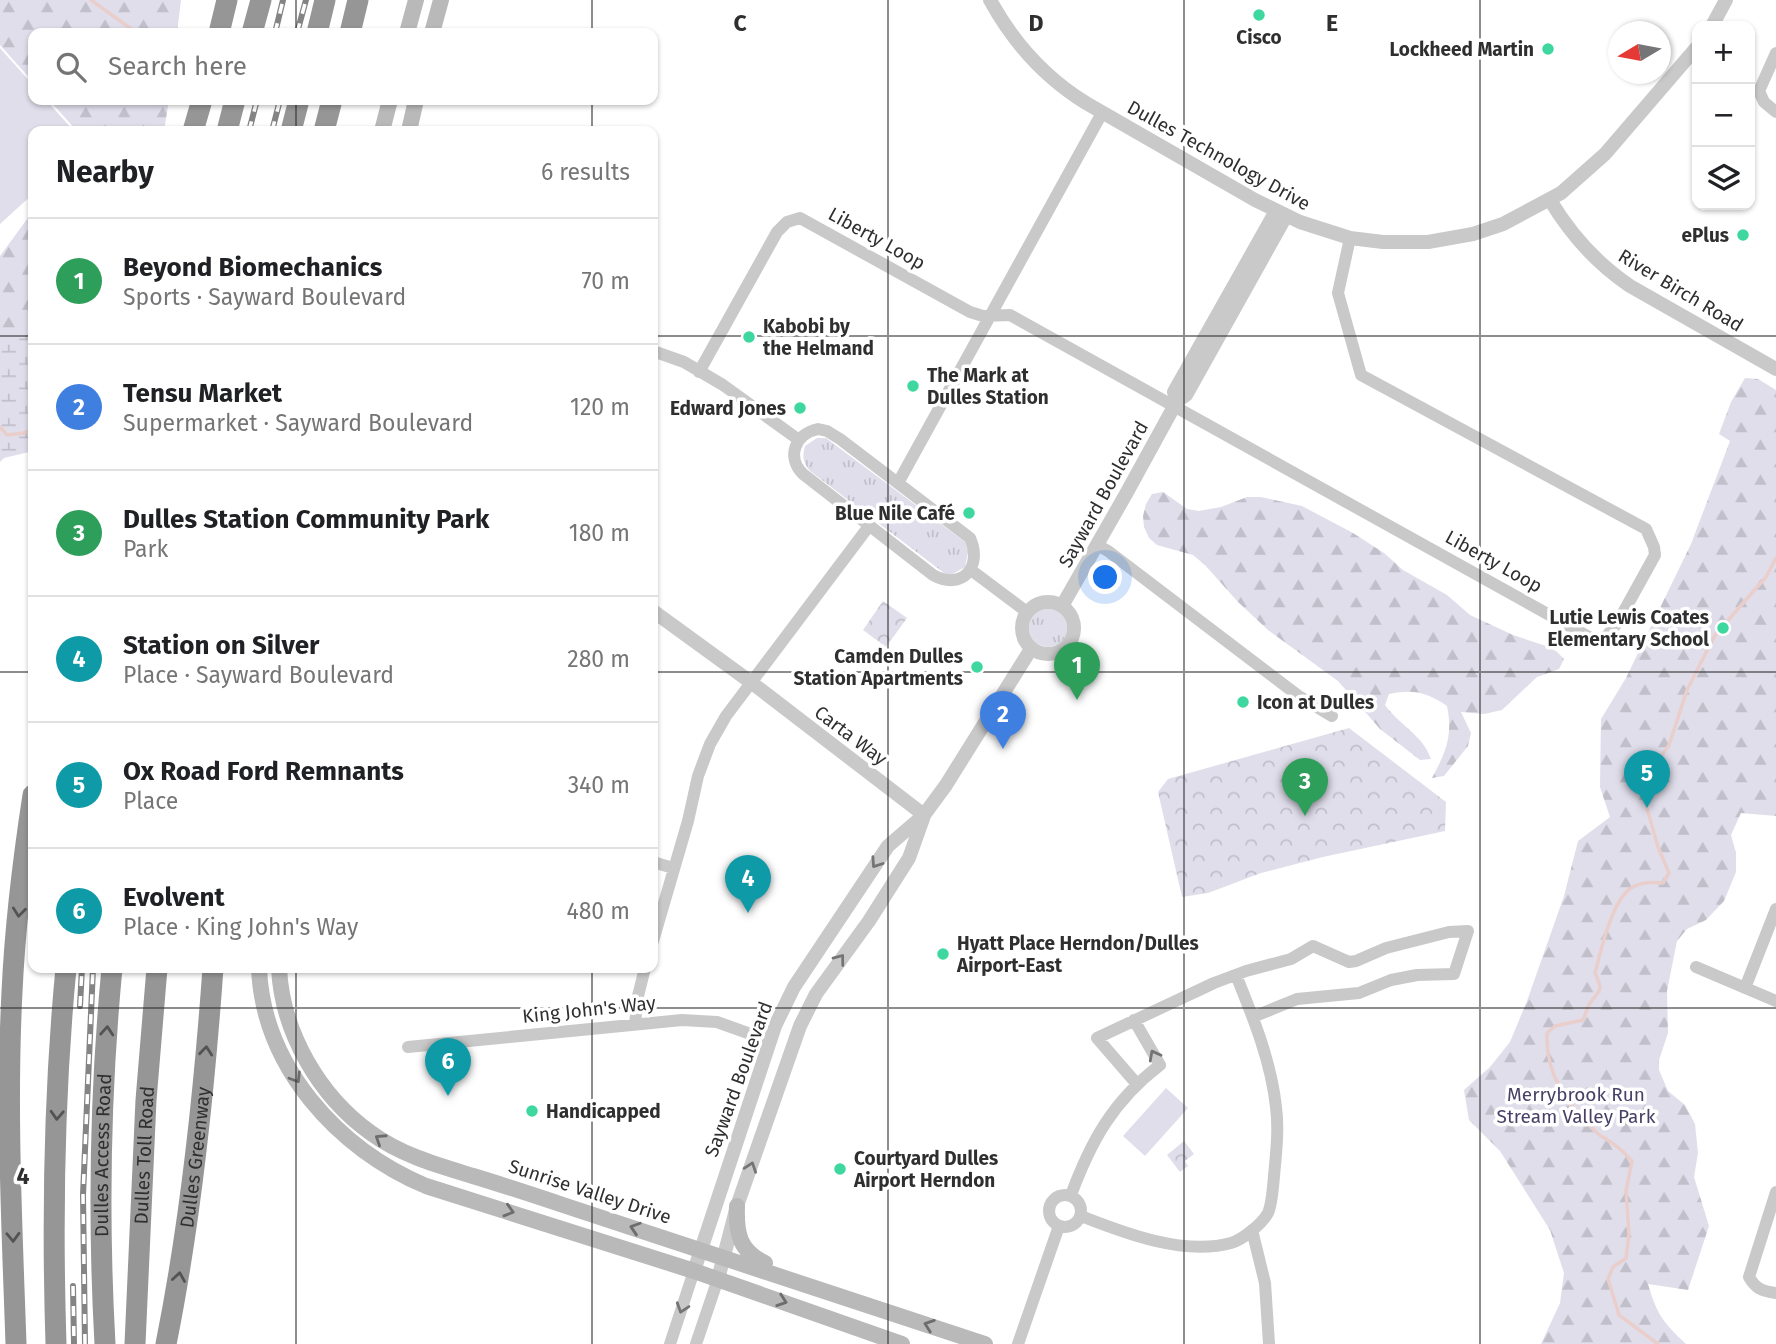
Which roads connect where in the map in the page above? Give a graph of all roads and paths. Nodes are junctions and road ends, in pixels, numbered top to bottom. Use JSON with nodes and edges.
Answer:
{"nodes":[{"id":1,"x":227,"y":0,"type":"edge"},
{"id":2,"x":261,"y":0,"type":"edge"},
{"id":3,"x":325,"y":0,"type":"edge"},
{"id":4,"x":358,"y":0,"type":"edge"},
{"id":5,"x":416,"y":0,"type":"edge"},
{"id":6,"x":441,"y":0,"type":"edge"},
{"id":7,"x":990,"y":0,"type":"edge"},
{"id":8,"x":1726,"y":0,"type":"edge"},
{"id":9,"x":1715,"y":21,"type":"edge"},
{"id":10,"x":220,"y":28,"type":"edge"},
{"id":11,"x":253,"y":28,"type":"edge"},
{"id":12,"x":318,"y":28,"type":"edge"},
{"id":13,"x":351,"y":28,"type":"edge"},
{"id":14,"x":408,"y":28,"type":"edge"},
{"id":15,"x":433,"y":28,"type":"edge"},
{"id":16,"x":1692,"y":53,"type":"edge"},
{"id":17,"x":1776,"y":53,"type":"edge"},
{"id":18,"x":201,"y":105,"type":"edge"},
{"id":19,"x":234,"y":105,"type":"edge"},
{"id":20,"x":298,"y":105,"type":"edge"},
{"id":21,"x":331,"y":105,"type":"edge"},
{"id":22,"x":389,"y":105,"type":"edge"},
{"id":23,"x":415,"y":105,"type":"edge"},
{"id":24,"x":1776,"y":112,"type":"edge"},
{"id":25,"x":1102,"y":113,"type":"junction"},
{"id":26,"x":194,"y":126,"type":"edge"},
{"id":27,"x":228,"y":126,"type":"edge"},
{"id":28,"x":292,"y":126,"type":"edge"},
{"id":29,"x":325,"y":126,"type":"edge"},
{"id":30,"x":383,"y":126,"type":"edge"},
{"id":31,"x":410,"y":126,"type":"edge"},
{"id":32,"x":1550,"y":200,"type":"junction"},
{"id":33,"x":1281,"y":213,"type":"junction"},
{"id":34,"x":1349,"y":238,"type":"junction"},
{"id":35,"x":989,"y":318,"type":"junction"},
{"id":36,"x":658,"y":353,"type":"edge"},
{"id":37,"x":1776,"y":369,"type":"edge"},
{"id":38,"x":699,"y":372,"type":"junction"},
{"id":39,"x":1176,"y":403,"type":"junction"},
{"id":40,"x":799,"y":440,"type":"junction"},
{"id":41,"x":898,"y":483,"type":"junction"},
{"id":42,"x":869,"y":526,"type":"junction"},
{"id":43,"x":1097,"y":545,"type":"junction"},
{"id":44,"x":971,"y":570,"type":"junction"},
{"id":45,"x":1062,"y":606,"type":"junction"},
{"id":46,"x":1027,"y":612,"type":"junction"},
{"id":47,"x":658,"y":615,"type":"edge"},
{"id":48,"x":1031,"y":649,"type":"junction"},
{"id":49,"x":752,"y":683,"type":"junction"},
{"id":50,"x":1332,"y":716,"type":"dead end"},
{"id":51,"x":924,"y":815,"type":"junction"},
{"id":52,"x":28,"y":838,"type":"edge"},
{"id":53,"x":658,"y":864,"type":"edge"},
{"id":54,"x":673,"y":868,"type":"junction"},
{"id":55,"x":1776,"y":909,"type":"edge"},
{"id":56,"x":658,"y":923,"type":"edge"},
{"id":57,"x":15,"y":949,"type":"junction"},
{"id":58,"x":1696,"y":967,"type":"dead end"},
{"id":59,"x":64,"y":973,"type":"edge"},
{"id":60,"x":112,"y":973,"type":"edge"},
{"id":61,"x":157,"y":973,"type":"edge"},
{"id":62,"x":213,"y":973,"type":"edge"},
{"id":63,"x":260,"y":973,"type":"edge"},
{"id":64,"x":280,"y":973,"type":"edge"},
{"id":65,"x":644,"y":973,"type":"edge"},
{"id":66,"x":1236,"y":975,"type":"junction"},
{"id":67,"x":1745,"y":988,"type":"junction"},
{"id":68,"x":1776,"y":1001,"type":"edge"},
{"id":69,"x":1253,"y":1017,"type":"junction"},
{"id":70,"x":0,"y":1020,"type":"edge"},
{"id":71,"x":1134,"y":1020,"type":"junction"},
{"id":72,"x":635,"y":1024,"type":"junction"},
{"id":73,"x":770,"y":1041,"type":"junction"},
{"id":74,"x":408,"y":1047,"type":"dead end"},
{"id":75,"x":1136,"y":1083,"type":"junction"},
{"id":76,"x":1776,"y":1192,"type":"edge"},
{"id":77,"x":1071,"y":1195,"type":"junction"},
{"id":78,"x":737,"y":1206,"type":"junction"},
{"id":79,"x":1081,"y":1216,"type":"junction"},
{"id":80,"x":1059,"y":1226,"type":"junction"},
{"id":81,"x":1252,"y":1230,"type":"junction"},
{"id":82,"x":700,"y":1249,"type":"junction"},
{"id":83,"x":723,"y":1256,"type":"junction"},
{"id":84,"x":139,"y":1271,"type":"junction"},
{"id":85,"x":694,"y":1271,"type":"junction"},
{"id":86,"x":718,"y":1279,"type":"junction"},
{"id":87,"x":815,"y":1286,"type":"junction"},
{"id":88,"x":1776,"y":1293,"type":"edge"},
{"id":89,"x":16,"y":1344,"type":"edge"},
{"id":90,"x":56,"y":1344,"type":"edge"},
{"id":91,"x":105,"y":1344,"type":"edge"},
{"id":92,"x":135,"y":1344,"type":"edge"},
{"id":93,"x":146,"y":1344,"type":"edge"},
{"id":94,"x":166,"y":1344,"type":"edge"},
{"id":95,"x":670,"y":1344,"type":"edge"},
{"id":96,"x":696,"y":1344,"type":"edge"},
{"id":97,"x":902,"y":1344,"type":"edge"},
{"id":98,"x":985,"y":1344,"type":"edge"},
{"id":99,"x":1018,"y":1344,"type":"edge"},
{"id":100,"x":1269,"y":1344,"type":"edge"}],
"edges":[{"from":1,"to":10,"type":"highway"},
{"from":2,"to":11,"type":"highway"},
{"from":3,"to":12,"type":"highway"},
{"from":4,"to":13,"type":"highway"},
{"from":5,"to":14,"type":"main road"},
{"from":6,"to":15,"type":"main road"},
{"from":7,"to":25,"type":"street","name":"Dulles Technology Drive"},
{"from":8,"to":9,"type":"street"},
{"from":16,"to":32,"type":"street","name":"Dulles Technology Drive"},
{"from":17,"to":24,"type":"street"},
{"from":18,"to":26,"type":"highway"},
{"from":19,"to":27,"type":"highway"},
{"from":20,"to":28,"type":"highway"},
{"from":21,"to":29,"type":"highway"},
{"from":22,"to":30,"type":"main road"},
{"from":23,"to":31,"type":"main road"},
{"from":25,"to":33,"type":"street","name":"Dulles Technology Drive"},
{"from":25,"to":35,"type":"street"},
{"from":32,"to":34,"type":"street","name":"Dulles Technology Drive"},
{"from":32,"to":37,"type":"street","name":"River Birch Road"},
{"from":33,"to":34,"type":"street","name":"Dulles Technology Drive"},
{"from":33,"to":39,"type":"street","name":"Sayward Boulevard"},
{"from":34,"to":39,"type":"street","name":"Liberty Loop"},
{"from":35,"to":38,"type":"street","name":"Liberty Loop"},
{"from":35,"to":39,"type":"street","name":"Liberty Loop"},
{"from":35,"to":41,"type":"street"},
{"from":36,"to":38,"type":"street"},
{"from":38,"to":40,"type":"street"},
{"from":39,"to":43,"type":"street","name":"Sayward Boulevard"},
{"from":40,"to":41,"type":"street"},
{"from":40,"to":42,"type":"street"},
{"from":41,"to":44,"type":"street"},
{"from":42,"to":44,"type":"street"},
{"from":42,"to":49,"type":"street"},
{"from":43,"to":45,"type":"street","name":"Sayward Boulevard"},
{"from":43,"to":50,"type":"street"},
{"from":44,"to":46,"type":"street"},
{"from":45,"to":46,"type":"street"},
{"from":45,"to":48,"type":"street"},
{"from":46,"to":48,"type":"street"},
{"from":47,"to":49,"type":"street","name":"Carta Way"},
{"from":48,"to":51,"type":"street","name":"Sayward Boulevard"},
{"from":49,"to":51,"type":"street","name":"Carta Way"},
{"from":49,"to":54,"type":"street"},
{"from":51,"to":73,"type":"street","name":"Sayward Boulevard","one_way":true},
{"from":78,"to":51,"type":"street","name":"Sayward Boulevard","one_way":true},
{"from":52,"to":57,"type":"highway","one_way":true},
{"from":53,"to":54,"type":"street"},
{"from":54,"to":56,"type":"street"},
{"from":55,"to":67,"type":"street"},
{"from":57,"to":70,"type":"highway"},
{"from":57,"to":89,"type":"highway","one_way":true},
{"from":58,"to":67,"type":"street"},
{"from":59,"to":90,"type":"highway","one_way":true},
{"from":91,"to":60,"type":"highway","name":"Dulles Access Road","one_way":true},
{"from":61,"to":84,"type":"highway","name":"Dulles Toll Road"},
{"from":94,"to":62,"type":"highway","name":"Dulles Greenway","one_way":true},
{"from":63,"to":85,"type":"main road","one_way":true},
{"from":82,"to":64,"type":"main road","name":"Sunrise Valley Drive","one_way":true},
{"from":65,"to":72,"type":"street"},
{"from":66,"to":69,"type":"street"},
{"from":66,"to":69,"type":"street"},
{"from":66,"to":71,"type":"street"},
{"from":67,"to":68,"type":"street"},
{"from":69,"to":81,"type":"street"},
{"from":75,"to":71,"type":"street","one_way":true},
{"from":71,"to":75,"type":"street"},
{"from":72,"to":73,"type":"street","name":"King John's Way"},
{"from":72,"to":74,"type":"street","name":"King John's Way"},
{"from":73,"to":82,"type":"street","name":"Sayward Boulevard"},
{"from":75,"to":77,"type":"street"},
{"from":76,"to":88,"type":"street"},
{"from":77,"to":79,"type":"street"},
{"from":77,"to":80,"type":"street"},
{"from":78,"to":83,"type":"street","name":"Sayward Boulevard"},
{"from":78,"to":87,"type":"main road"},
{"from":79,"to":80,"type":"street"},
{"from":79,"to":81,"type":"street"},
{"from":80,"to":99,"type":"street"},
{"from":81,"to":100,"type":"street"},
{"from":82,"to":83,"type":"main road","name":"Sunrise Valley Drive"},
{"from":82,"to":85,"type":"street","name":"Sayward Boulevard"},
{"from":83,"to":86,"type":"street","name":"Sayward Boulevard"},
{"from":83,"to":87,"type":"main road","name":"Sunrise Valley Drive"},
{"from":84,"to":92,"type":"highway","name":"Dulles Toll Road"},
{"from":84,"to":93,"type":"highway"},
{"from":85,"to":86,"type":"main road"},
{"from":85,"to":95,"type":"street","one_way":true},
{"from":86,"to":96,"type":"street"},
{"from":86,"to":97,"type":"main road","one_way":true},
{"from":98,"to":87,"type":"main road","name":"Sunrise Valley Drive","one_way":true}]}
